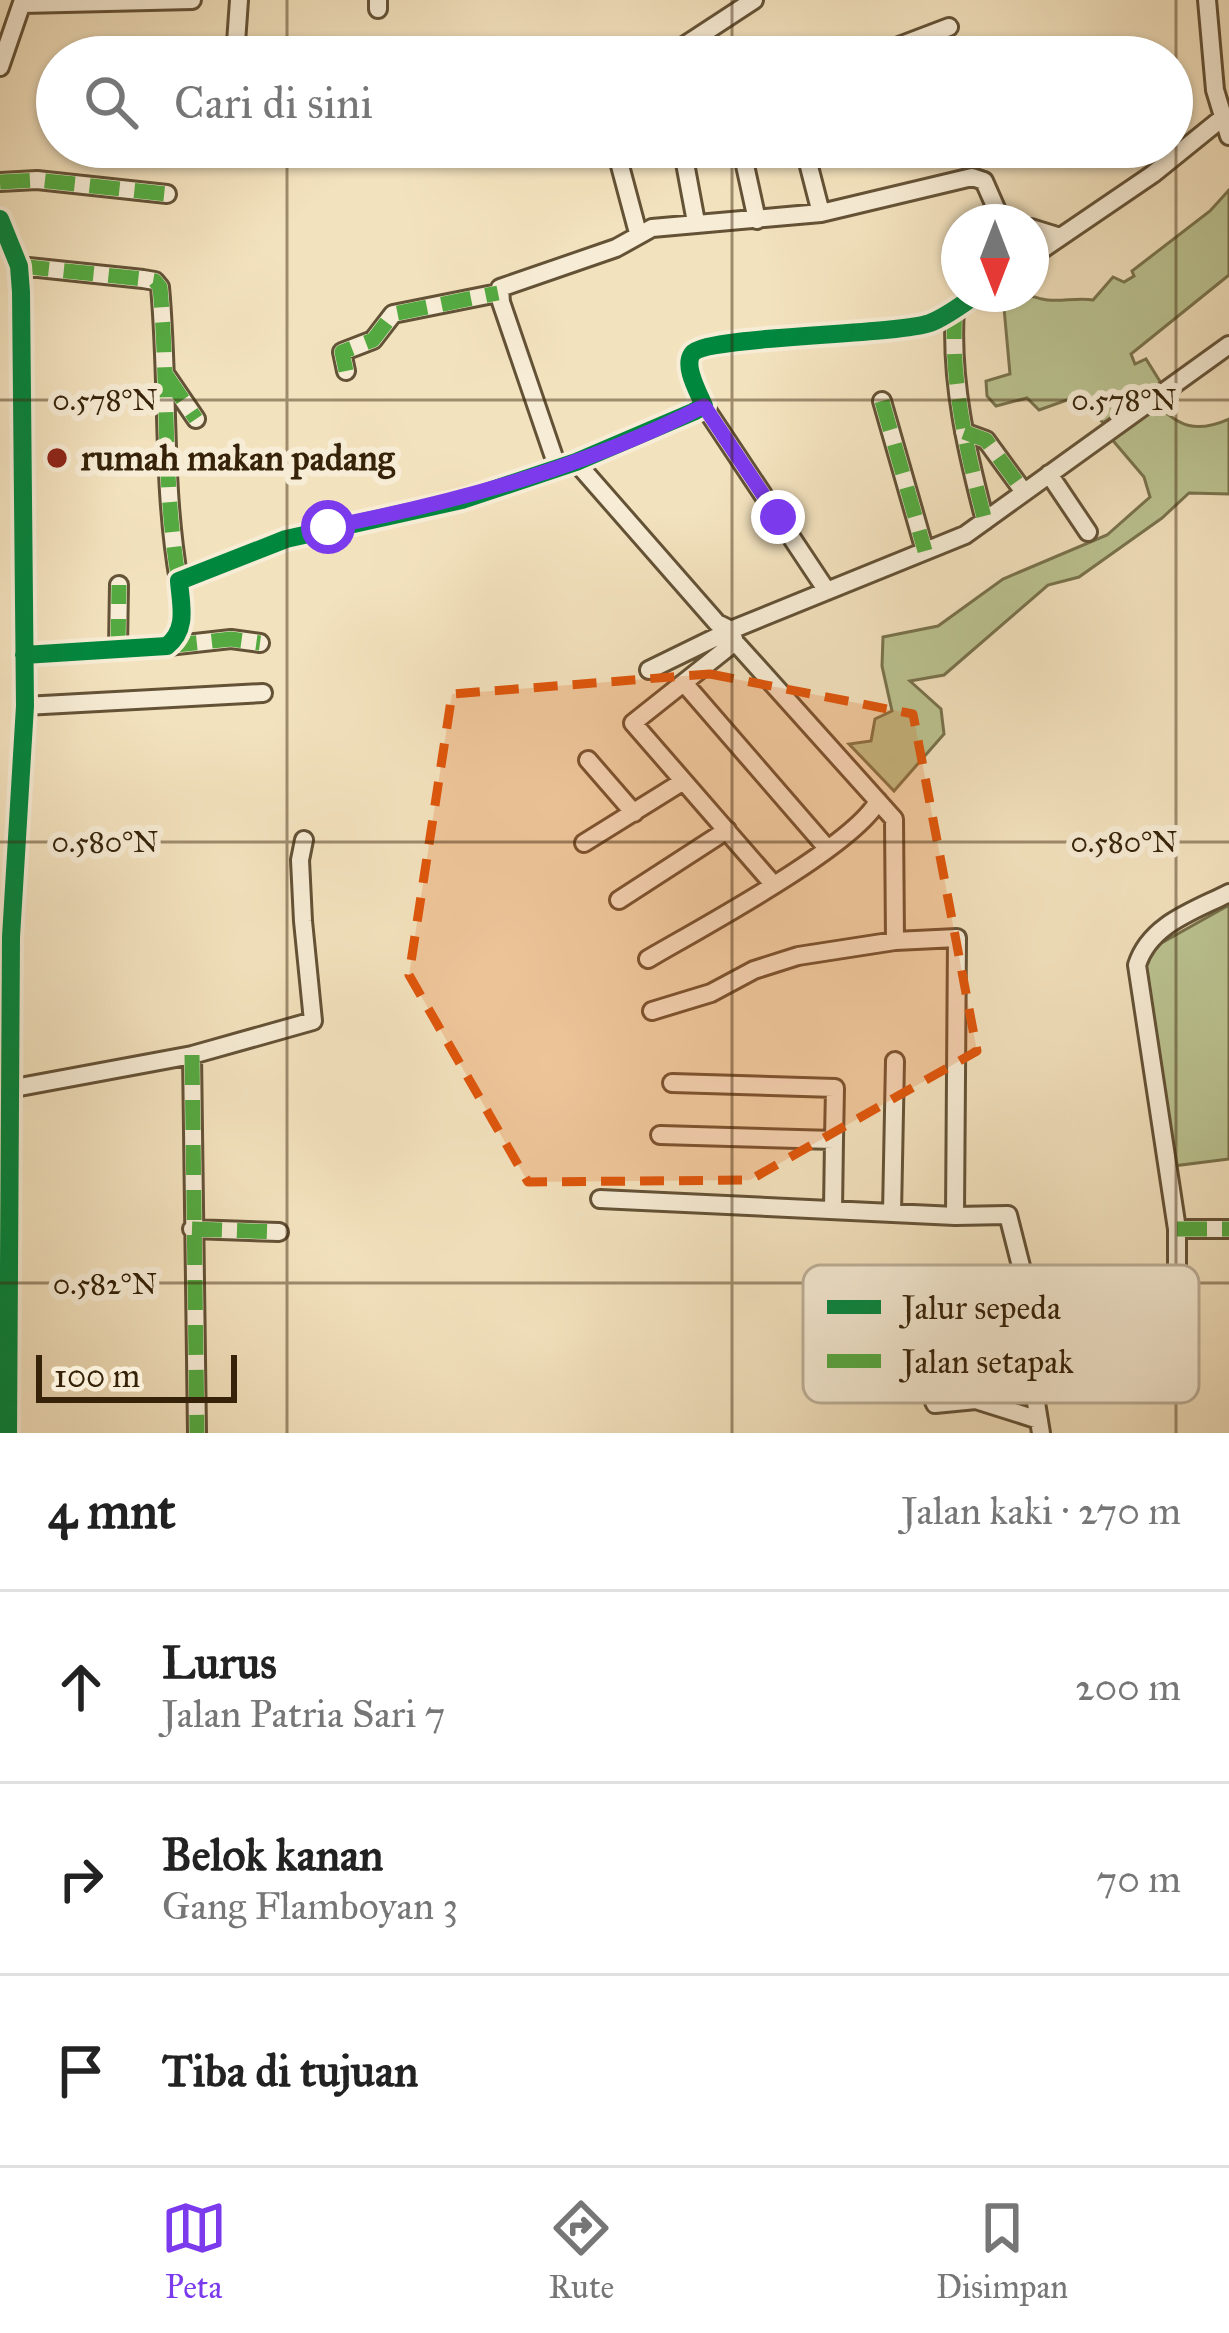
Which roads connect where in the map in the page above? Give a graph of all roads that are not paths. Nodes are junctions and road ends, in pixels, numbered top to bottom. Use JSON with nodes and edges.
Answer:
{"nodes":[{"id":1,"x":192,"y":0,"type":"edge"},
{"id":2,"x":239,"y":0,"type":"edge"},
{"id":3,"x":754,"y":0,"type":"edge"},
{"id":4,"x":1208,"y":0,"type":"edge"},
{"id":5,"x":171,"y":1,"type":"edge"},
{"id":6,"x":23,"y":2,"type":"edge"},
{"id":7,"x":949,"y":27,"type":"dead end"},
{"id":8,"x":236,"y":36,"type":"edge"},
{"id":9,"x":700,"y":36,"type":"edge"},
{"id":10,"x":925,"y":36,"type":"edge"},
{"id":11,"x":0,"y":67,"type":"edge"},
{"id":12,"x":1225,"y":128,"type":"edge"},
{"id":13,"x":1193,"y":149,"type":"edge"},
{"id":14,"x":625,"y":168,"type":"edge"},
{"id":15,"x":686,"y":168,"type":"edge"},
{"id":16,"x":746,"y":168,"type":"edge"},
{"id":17,"x":809,"y":168,"type":"edge"},
{"id":18,"x":1163,"y":168,"type":"edge"},
{"id":19,"x":0,"y":182,"type":"edge"},
{"id":20,"x":167,"y":194,"type":"dead end"},
{"id":21,"x":994,"y":204,"type":"edge"},
{"id":22,"x":821,"y":213,"type":"junction"},
{"id":23,"x":0,"y":219,"type":"edge"},
{"id":24,"x":758,"y":220,"type":"junction"},
{"id":25,"x":696,"y":222,"type":"junction"},
{"id":26,"x":638,"y":233,"type":"junction"},
{"id":27,"x":1049,"y":234,"type":"edge"},
{"id":28,"x":1060,"y":237,"type":"junction"},
{"id":29,"x":1049,"y":245,"type":"edge"},
{"id":30,"x":19,"y":266,"type":"junction"},
{"id":31,"x":498,"y":292,"type":"junction"},
{"id":32,"x":949,"y":312,"type":"edge"},
{"id":33,"x":955,"y":312,"type":"edge"},
{"id":34,"x":1229,"y":345,"type":"edge"},
{"id":35,"x":346,"y":371,"type":"dead end"},
{"id":36,"x":166,"y":375,"type":"junction"},
{"id":37,"x":882,"y":401,"type":"dead end"},
{"id":38,"x":704,"y":406,"type":"junction"},
{"id":39,"x":196,"y":419,"type":"dead end"},
{"id":40,"x":964,"y":432,"type":"junction"},
{"id":41,"x":577,"y":462,"type":"junction"},
{"id":42,"x":557,"y":466,"type":"junction"},
{"id":43,"x":1049,"y":474,"type":"junction"},
{"id":44,"x":1024,"y":492,"type":"junction"},
{"id":45,"x":985,"y":521,"type":"junction"},
{"id":46,"x":1088,"y":532,"type":"dead end"},
{"id":47,"x":925,"y":551,"type":"junction"},
{"id":48,"x":178,"y":581,"type":"junction"},
{"id":49,"x":118,"y":585,"type":"dead end"},
{"id":50,"x":827,"y":591,"type":"junction"},
{"id":51,"x":733,"y":636,"type":"junction"},
{"id":52,"x":260,"y":643,"type":"dead end"},
{"id":53,"x":166,"y":646,"type":"junction"},
{"id":54,"x":118,"y":650,"type":"junction"},
{"id":55,"x":24,"y":655,"type":"junction"},
{"id":56,"x":649,"y":670,"type":"dead end"},
{"id":57,"x":684,"y":683,"type":"junction"},
{"id":58,"x":263,"y":693,"type":"dead end"},
{"id":59,"x":25,"y":706,"type":"junction"},
{"id":60,"x":589,"y":760,"type":"dead end"},
{"id":61,"x":682,"y":782,"type":"junction"},
{"id":62,"x":878,"y":801,"type":"junction"},
{"id":63,"x":634,"y":813,"type":"junction"},
{"id":64,"x":728,"y":830,"type":"junction"},
{"id":65,"x":304,"y":840,"type":"dead end"},
{"id":66,"x":584,"y":843,"type":"dead end"},
{"id":67,"x":826,"y":848,"type":"junction"},
{"id":68,"x":773,"y":884,"type":"junction"},
{"id":69,"x":1229,"y":893,"type":"edge"},
{"id":70,"x":619,"y":900,"type":"dead end"},
{"id":71,"x":895,"y":941,"type":"junction"},
{"id":72,"x":648,"y":959,"type":"dead end"},
{"id":73,"x":652,"y":1011,"type":"dead end"},
{"id":74,"x":191,"y":1055,"type":"junction"},
{"id":75,"x":895,"y":1061,"type":"dead end"},
{"id":76,"x":672,"y":1083,"type":"dead end"},
{"id":77,"x":10,"y":1089,"type":"junction"},
{"id":78,"x":660,"y":1135,"type":"dead end"},
{"id":79,"x":834,"y":1140,"type":"junction"},
{"id":80,"x":600,"y":1199,"type":"dead end"},
{"id":81,"x":832,"y":1210,"type":"junction"},
{"id":82,"x":892,"y":1213,"type":"junction"},
{"id":83,"x":955,"y":1216,"type":"junction"},
{"id":84,"x":192,"y":1229,"type":"junction"},
{"id":85,"x":1177,"y":1229,"type":"junction"},
{"id":86,"x":1229,"y":1229,"type":"edge"},
{"id":87,"x":279,"y":1232,"type":"dead end"},
{"id":88,"x":1021,"y":1265,"type":"edge"},
{"id":89,"x":1177,"y":1265,"type":"edge"},
{"id":90,"x":983,"y":1403,"type":"edge"},
{"id":91,"x":1040,"y":1426,"type":"edge"},
{"id":92,"x":8,"y":1433,"type":"edge"},
{"id":93,"x":197,"y":1433,"type":"edge"}],
"edges":[{"from":1,"to":5,"type":"street"},
{"from":2,"to":8,"type":"street"},
{"from":3,"to":9,"type":"street"},
{"from":4,"to":12,"type":"street"},
{"from":5,"to":6,"type":"street"},
{"from":6,"to":11,"type":"street"},
{"from":7,"to":10,"type":"street"},
{"from":12,"to":13,"type":"street"},
{"from":14,"to":26,"type":"street"},
{"from":15,"to":25,"type":"street"},
{"from":16,"to":24,"type":"street"},
{"from":17,"to":22,"type":"street"},
{"from":18,"to":28,"type":"street"},
{"from":19,"to":20,"type":"street"},
{"from":21,"to":22,"type":"street"},
{"from":22,"to":24,"type":"street"},
{"from":23,"to":30,"type":"street"},
{"from":24,"to":25,"type":"street"},
{"from":25,"to":26,"type":"street"},
{"from":26,"to":31,"type":"street"},
{"from":27,"to":28,"type":"street"},
{"from":28,"to":29,"type":"street"},
{"from":30,"to":36,"type":"street"},
{"from":30,"to":55,"type":"street"},
{"from":31,"to":35,"type":"street"},
{"from":31,"to":42,"type":"street"},
{"from":32,"to":38,"type":"street"},
{"from":33,"to":40,"type":"street"},
{"from":34,"to":43,"type":"street"},
{"from":36,"to":39,"type":"street"},
{"from":36,"to":48,"type":"street"},
{"from":37,"to":47,"type":"street"},
{"from":38,"to":41,"type":"street"},
{"from":38,"to":50,"type":"street"},
{"from":40,"to":44,"type":"street"},
{"from":40,"to":45,"type":"street"},
{"from":41,"to":42,"type":"street"},
{"from":41,"to":51,"type":"street"},
{"from":42,"to":48,"type":"street"},
{"from":43,"to":44,"type":"street"},
{"from":43,"to":46,"type":"street"},
{"from":44,"to":45,"type":"street"},
{"from":45,"to":47,"type":"street"},
{"from":47,"to":50,"type":"street"},
{"from":48,"to":53,"type":"street"},
{"from":49,"to":54,"type":"street"},
{"from":50,"to":51,"type":"street"},
{"from":51,"to":56,"type":"street"},
{"from":51,"to":57,"type":"street"},
{"from":51,"to":62,"type":"street"},
{"from":52,"to":53,"type":"street"},
{"from":53,"to":54,"type":"street"},
{"from":54,"to":55,"type":"street"},
{"from":55,"to":59,"type":"street"},
{"from":57,"to":61,"type":"street"},
{"from":57,"to":67,"type":"street"},
{"from":58,"to":59,"type":"street"},
{"from":59,"to":77,"type":"street"},
{"from":60,"to":63,"type":"street"},
{"from":61,"to":63,"type":"street"},
{"from":61,"to":64,"type":"street"},
{"from":62,"to":67,"type":"street"},
{"from":62,"to":71,"type":"street"},
{"from":63,"to":66,"type":"street"},
{"from":64,"to":68,"type":"street"},
{"from":64,"to":70,"type":"street"},
{"from":65,"to":74,"type":"street"},
{"from":67,"to":68,"type":"street"},
{"from":68,"to":72,"type":"street"},
{"from":69,"to":85,"type":"street"},
{"from":71,"to":73,"type":"street"},
{"from":71,"to":83,"type":"street"},
{"from":74,"to":77,"type":"street"},
{"from":74,"to":84,"type":"street"},
{"from":75,"to":82,"type":"street"},
{"from":76,"to":79,"type":"street"},
{"from":77,"to":92,"type":"street"},
{"from":78,"to":79,"type":"street"},
{"from":79,"to":81,"type":"street"},
{"from":80,"to":81,"type":"street"},
{"from":81,"to":82,"type":"street"},
{"from":82,"to":83,"type":"street"},
{"from":83,"to":88,"type":"street"},
{"from":84,"to":87,"type":"street"},
{"from":84,"to":93,"type":"street"},
{"from":85,"to":86,"type":"street"},
{"from":85,"to":89,"type":"street"},
{"from":90,"to":91,"type":"street"}]}
